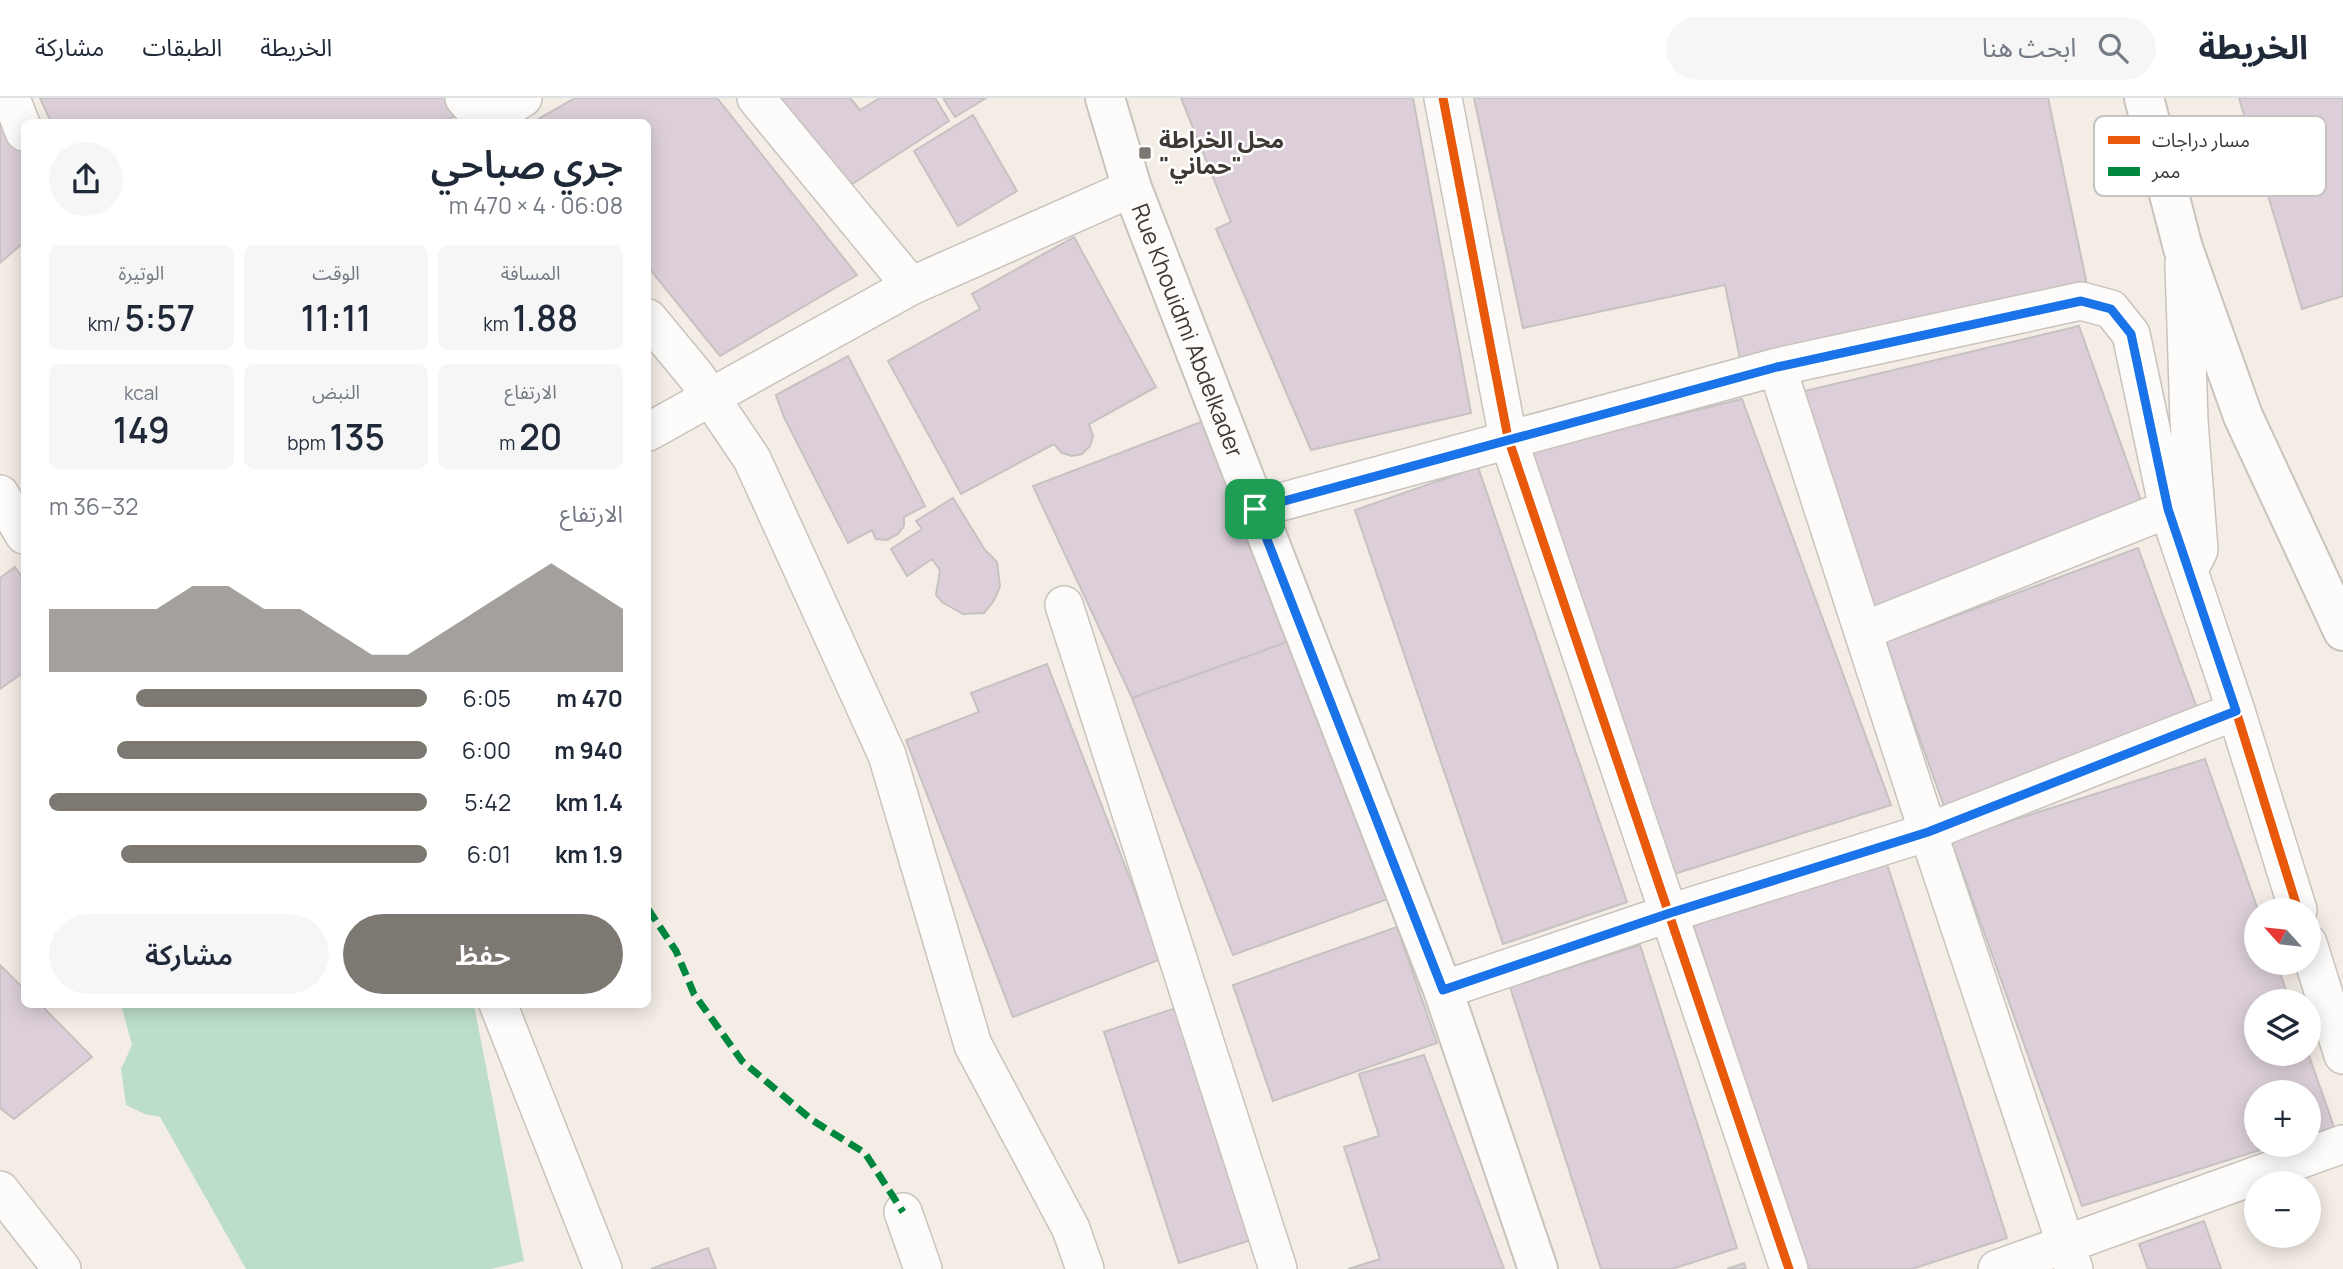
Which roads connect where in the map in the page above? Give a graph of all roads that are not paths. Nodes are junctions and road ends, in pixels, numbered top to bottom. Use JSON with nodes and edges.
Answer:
{"nodes":[{"id":1,"x":11,"y":98,"type":"edge"},
{"id":2,"x":464,"y":98,"type":"edge"},
{"id":3,"x":523,"y":98,"type":"edge"},
{"id":4,"x":756,"y":98,"type":"edge"},
{"id":5,"x":1105,"y":98,"type":"edge"},
{"id":6,"x":1443,"y":98,"type":"edge"},
{"id":7,"x":2144,"y":98,"type":"edge"},
{"id":8,"x":2149,"y":116,"type":"edge"},
{"id":9,"x":482,"y":119,"type":"edge"},
{"id":10,"x":489,"y":119,"type":"edge"},
{"id":11,"x":21,"y":124,"type":"edge"},
{"id":12,"x":1132,"y":188,"type":"junction"},
{"id":13,"x":2169,"y":196,"type":"edge"},
{"id":14,"x":2183,"y":248,"type":"junction"},
{"id":15,"x":911,"y":286,"type":"junction"},
{"id":16,"x":651,"y":322,"type":"edge"},
{"id":17,"x":1777,"y":367,"type":"junction"},
{"id":18,"x":711,"y":398,"type":"junction"},
{"id":19,"x":651,"y":430,"type":"edge"},
{"id":20,"x":1508,"y":438,"type":"junction"},
{"id":21,"x":1255,"y":509,"type":"junction"},
{"id":22,"x":2168,"y":509,"type":"junction"},
{"id":23,"x":2189,"y":573,"type":"junction"},
{"id":24,"x":1064,"y":605,"type":"dead end"},
{"id":25,"x":1863,"y":631,"type":"junction"},
{"id":26,"x":2343,"y":631,"type":"edge"},
{"id":27,"x":2236,"y":711,"type":"junction"},
{"id":28,"x":1928,"y":832,"type":"junction"},
{"id":29,"x":2294,"y":898,"type":"edge"},
{"id":30,"x":1670,"y":913,"type":"junction"},
{"id":31,"x":2318,"y":975,"type":"edge"},
{"id":32,"x":1443,"y":990,"type":"junction"},
{"id":33,"x":500,"y":1008,"type":"edge"},
{"id":34,"x":2343,"y":1055,"type":"edge"},
{"id":35,"x":2343,"y":1144,"type":"edge"},
{"id":36,"x":0,"y":1190,"type":"edge"},
{"id":37,"x":903,"y":1212,"type":"dead end"},
{"id":38,"x":2070,"y":1257,"type":"edge"},
{"id":39,"x":62,"y":1269,"type":"edge"},
{"id":40,"x":603,"y":1269,"type":"edge"},
{"id":41,"x":923,"y":1269,"type":"edge"},
{"id":42,"x":1085,"y":1269,"type":"edge"},
{"id":43,"x":1278,"y":1269,"type":"edge"},
{"id":44,"x":1538,"y":1269,"type":"edge"},
{"id":45,"x":1789,"y":1269,"type":"edge"},
{"id":46,"x":1997,"y":1269,"type":"edge"}],
"edges":[{"from":1,"to":11,"type":"street"},
{"from":2,"to":9,"type":"street"},
{"from":3,"to":10,"type":"street"},
{"from":4,"to":15,"type":"street"},
{"from":5,"to":12,"type":"main road","name":"Rue Khouidmi Abdelkader"},
{"from":6,"to":20,"type":"street"},
{"from":7,"to":8,"type":"main road"},
{"from":12,"to":15,"type":"street"},
{"from":12,"to":21,"type":"main road","name":"Rue Khouidmi Abdelkader"},
{"from":13,"to":14,"type":"main road"},
{"from":14,"to":23,"type":"street"},
{"from":14,"to":26,"type":"main road"},
{"from":15,"to":18,"type":"street"},
{"from":16,"to":18,"type":"street"},
{"from":17,"to":20,"type":"street"},
{"from":17,"to":22,"type":"street"},
{"from":17,"to":25,"type":"street"},
{"from":18,"to":19,"type":"street"},
{"from":18,"to":42,"type":"street"},
{"from":20,"to":21,"type":"street"},
{"from":20,"to":30,"type":"street"},
{"from":21,"to":32,"type":"main road","name":"Rue Khouidmi Abdelkader"},
{"from":22,"to":23,"type":"street"},
{"from":22,"to":25,"type":"street"},
{"from":23,"to":27,"type":"street"},
{"from":24,"to":43,"type":"street"},
{"from":25,"to":28,"type":"street"},
{"from":27,"to":28,"type":"street"},
{"from":27,"to":29,"type":"street"},
{"from":28,"to":30,"type":"street"},
{"from":28,"to":38,"type":"street"},
{"from":30,"to":32,"type":"street"},
{"from":30,"to":45,"type":"street"},
{"from":31,"to":34,"type":"street"},
{"from":32,"to":44,"type":"main road","name":"Rue Khouidmi Abdelkader"},
{"from":33,"to":40,"type":"street"},
{"from":35,"to":38,"type":"street"},
{"from":36,"to":39,"type":"street"},
{"from":37,"to":41,"type":"street"},
{"from":38,"to":46,"type":"street"}]}
